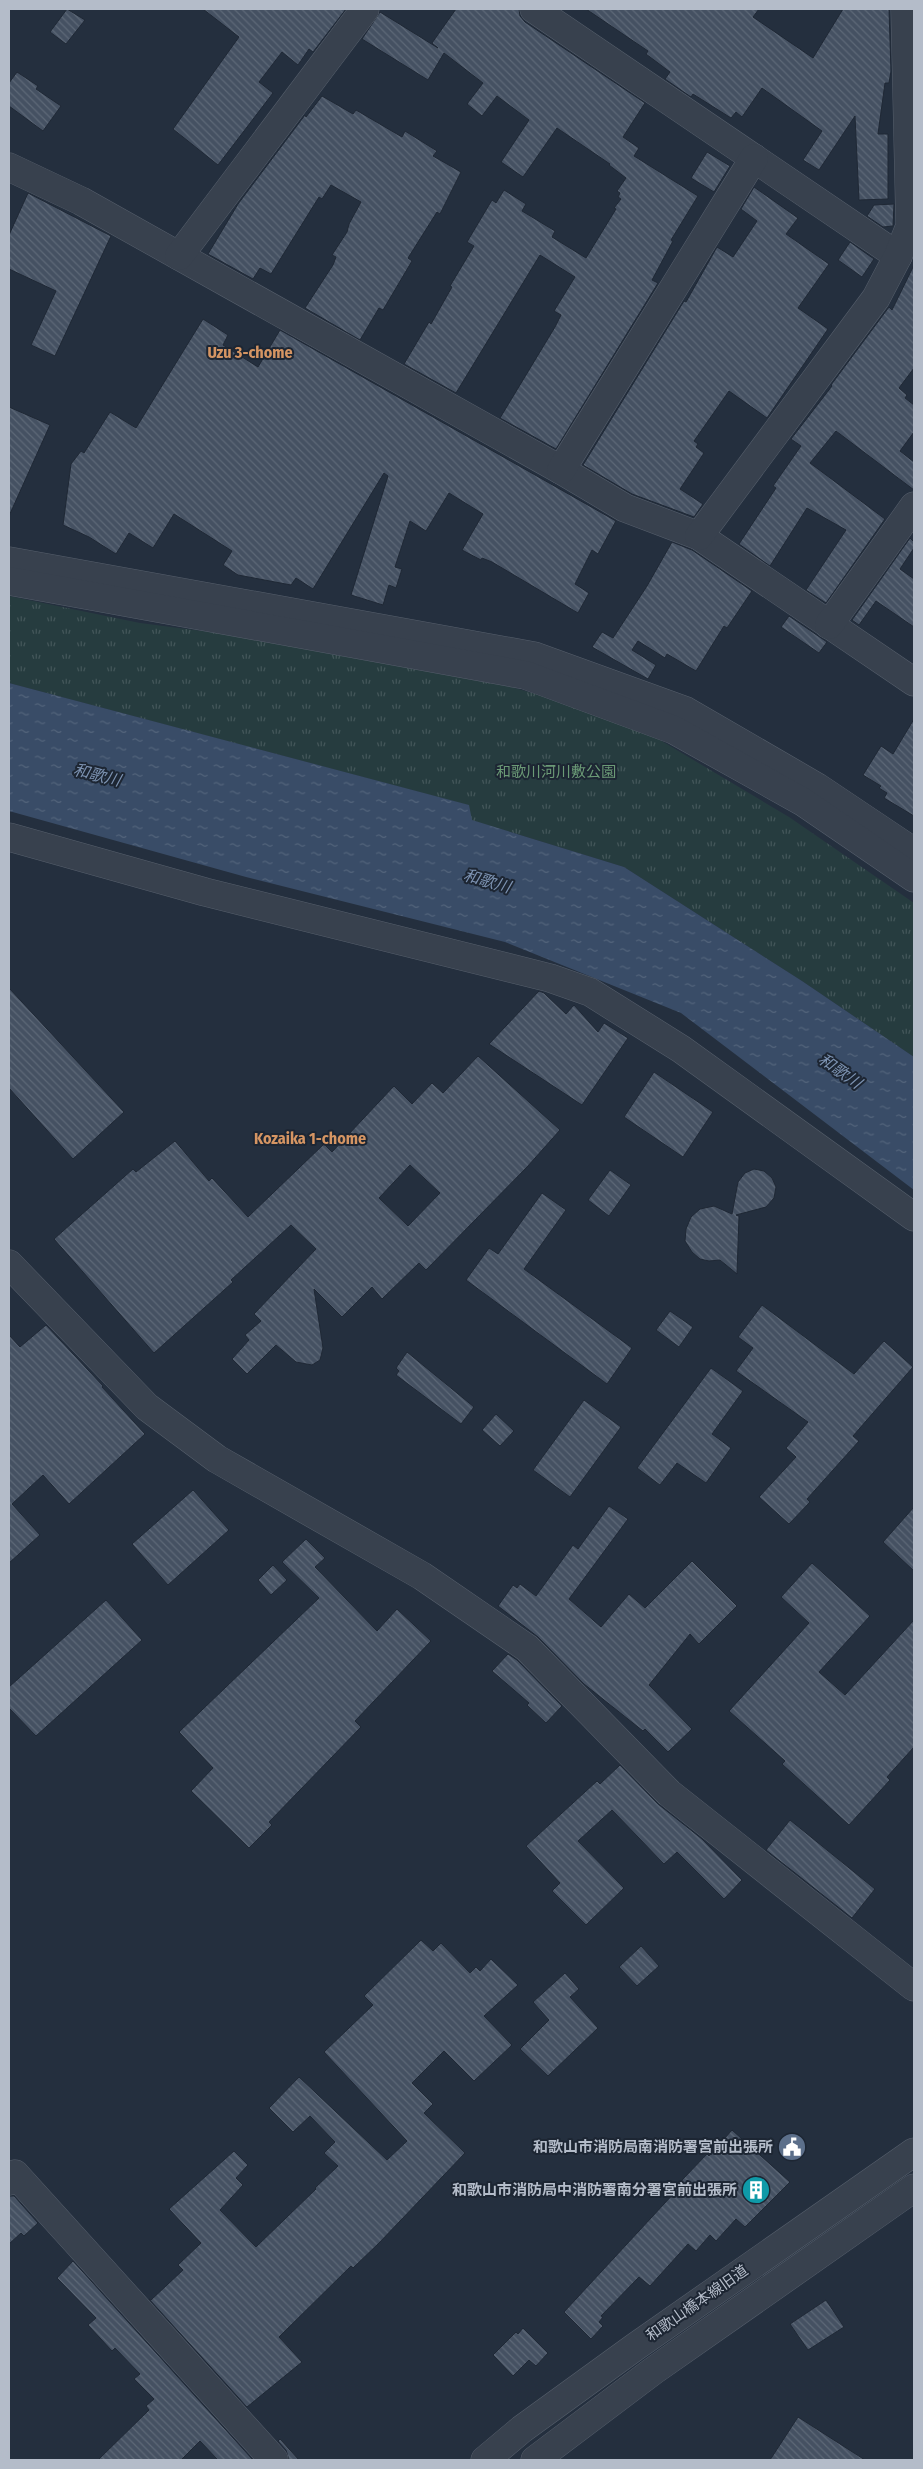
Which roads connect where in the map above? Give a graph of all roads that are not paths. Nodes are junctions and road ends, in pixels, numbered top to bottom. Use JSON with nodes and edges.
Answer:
{"nodes":[{"id":1,"x":365,"y":9,"type":"edge"},
{"id":2,"x":534,"y":9,"type":"edge"},
{"id":3,"x":905,"y":9,"type":"edge"},
{"id":4,"x":911,"y":153,"type":"edge"},
{"id":5,"x":754,"y":158,"type":"junction"},
{"id":6,"x":9,"y":167,"type":"edge"},
{"id":7,"x":179,"y":256,"type":"junction"},
{"id":8,"x":898,"y":256,"type":"junction"},
{"id":9,"x":561,"y":470,"type":"junction"},
{"id":10,"x":914,"y":506,"type":"edge"},
{"id":11,"x":699,"y":536,"type":"junction"},
{"id":12,"x":9,"y":561,"type":"edge"},
{"id":13,"x":9,"y":581,"type":"edge"},
{"id":14,"x":829,"y":625,"type":"junction"},
{"id":15,"x":914,"y":682,"type":"edge"},
{"id":16,"x":9,"y":837,"type":"edge"},
{"id":17,"x":914,"y":852,"type":"edge"},
{"id":18,"x":914,"y":878,"type":"edge"},
{"id":19,"x":914,"y":1217,"type":"edge"},
{"id":20,"x":9,"y":1264,"type":"edge"},
{"id":21,"x":914,"y":1987,"type":"edge"},
{"id":22,"x":914,"y":2152,"type":"edge"},
{"id":23,"x":9,"y":2181,"type":"edge"},
{"id":24,"x":914,"y":2188,"type":"edge"},
{"id":25,"x":274,"y":2460,"type":"edge"},
{"id":26,"x":485,"y":2460,"type":"edge"},
{"id":27,"x":535,"y":2460,"type":"edge"}],
"edges":[{"from":1,"to":7,"type":"street"},
{"from":2,"to":5,"type":"street"},
{"from":3,"to":4,"type":"street"},
{"from":4,"to":8,"type":"street"},
{"from":5,"to":8,"type":"street"},
{"from":5,"to":9,"type":"street"},
{"from":6,"to":7,"type":"street"},
{"from":7,"to":9,"type":"street"},
{"from":8,"to":11,"type":"street"},
{"from":9,"to":11,"type":"street"},
{"from":10,"to":14,"type":"street"},
{"from":11,"to":14,"type":"street"},
{"from":12,"to":17,"type":"street"},
{"from":13,"to":18,"type":"street"},
{"from":14,"to":15,"type":"street"},
{"from":16,"to":19,"type":"street"},
{"from":20,"to":21,"type":"street"},
{"from":22,"to":26,"type":"street","name":"和歌山橋本線旧道"},
{"from":23,"to":25,"type":"street"},
{"from":24,"to":27,"type":"street","name":"和歌山橋本線旧道"}]}
